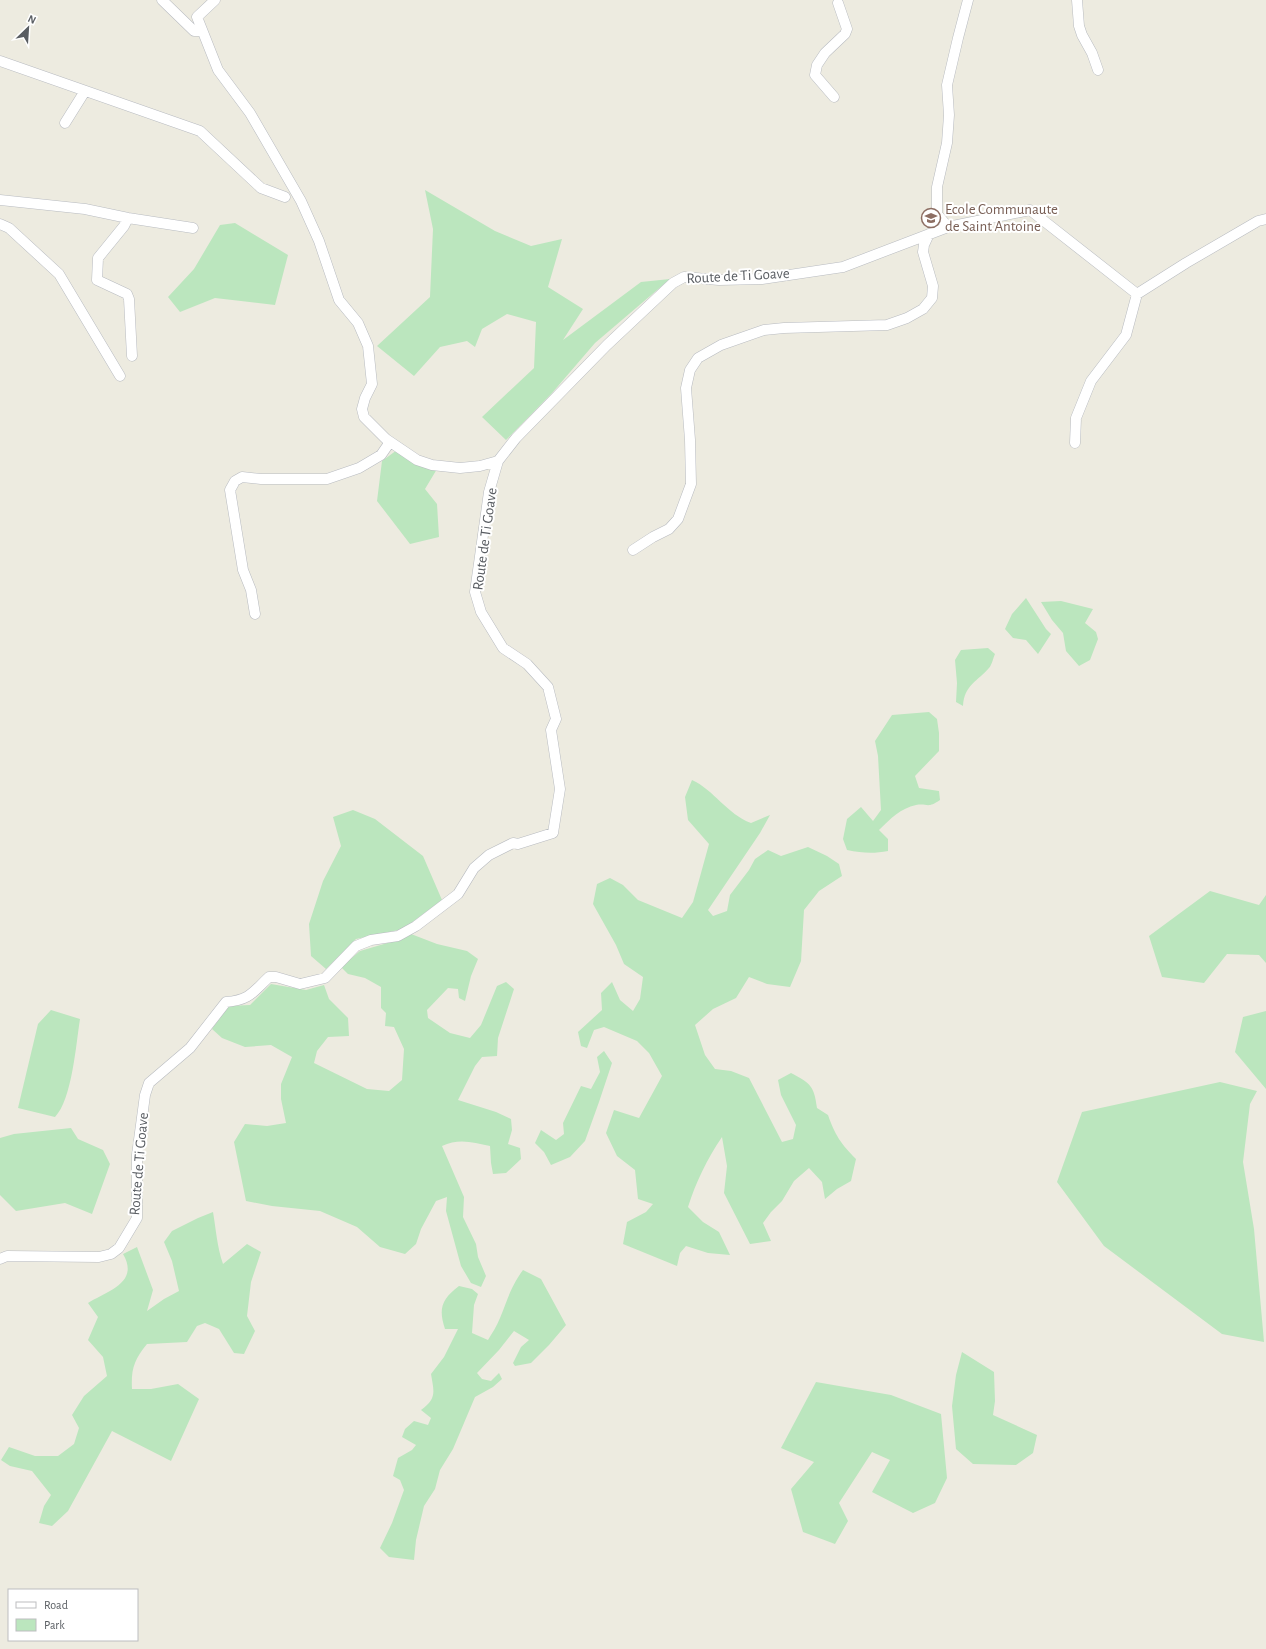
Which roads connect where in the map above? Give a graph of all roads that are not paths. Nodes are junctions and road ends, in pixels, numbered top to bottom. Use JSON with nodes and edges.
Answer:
{"nodes":[{"id":1,"x":162,"y":0,"type":"edge"},
{"id":2,"x":215,"y":0,"type":"edge"},
{"id":3,"x":968,"y":0,"type":"edge"},
{"id":4,"x":1077,"y":0,"type":"edge"},
{"id":5,"x":838,"y":3,"type":"dead end"},
{"id":6,"x":202,"y":32,"type":"junction"},
{"id":7,"x":0,"y":61,"type":"edge"},
{"id":8,"x":1098,"y":70,"type":"dead end"},
{"id":9,"x":85,"y":91,"type":"junction"},
{"id":10,"x":834,"y":98,"type":"dead end"},
{"id":11,"x":65,"y":124,"type":"dead end"},
{"id":12,"x":285,"y":196,"type":"dead end"},
{"id":13,"x":0,"y":200,"type":"edge"},
{"id":14,"x":128,"y":218,"type":"junction"},
{"id":15,"x":1266,"y":219,"type":"edge"},
{"id":16,"x":0,"y":224,"type":"edge"},
{"id":17,"x":948,"y":227,"type":"junction"},
{"id":18,"x":192,"y":228,"type":"dead end"},
{"id":19,"x":929,"y":234,"type":"junction"},
{"id":20,"x":1137,"y":294,"type":"junction"},
{"id":21,"x":132,"y":356,"type":"dead end"},
{"id":22,"x":120,"y":376,"type":"dead end"},
{"id":23,"x":390,"y":442,"type":"junction"},
{"id":24,"x":1075,"y":443,"type":"dead end"},
{"id":25,"x":498,"y":461,"type":"junction"},
{"id":26,"x":633,"y":550,"type":"dead end"},
{"id":27,"x":254,"y":614,"type":"dead end"},
{"id":28,"x":0,"y":1259,"type":"edge"}],
"edges":[{"from":1,"to":6,"type":"street"},
{"from":2,"to":6,"type":"street"},
{"from":3,"to":17,"type":"street"},
{"from":4,"to":8,"type":"street"},
{"from":5,"to":10,"type":"street"},
{"from":6,"to":23,"type":"street"},
{"from":7,"to":9,"type":"street"},
{"from":9,"to":11,"type":"street"},
{"from":9,"to":12,"type":"street"},
{"from":13,"to":14,"type":"street"},
{"from":14,"to":18,"type":"street"},
{"from":14,"to":21,"type":"street"},
{"from":15,"to":20,"type":"street"},
{"from":16,"to":22,"type":"street"},
{"from":17,"to":19,"type":"street","name":"Route de Ti Goave"},
{"from":17,"to":20,"type":"street","name":"Route de Ti Goave"},
{"from":19,"to":25,"type":"street","name":"Route de Ti Goave"},
{"from":19,"to":26,"type":"street"},
{"from":20,"to":24,"type":"street"},
{"from":23,"to":25,"type":"street"},
{"from":23,"to":27,"type":"street"},
{"from":25,"to":28,"type":"street","name":"Route de Ti Goave"}]}
